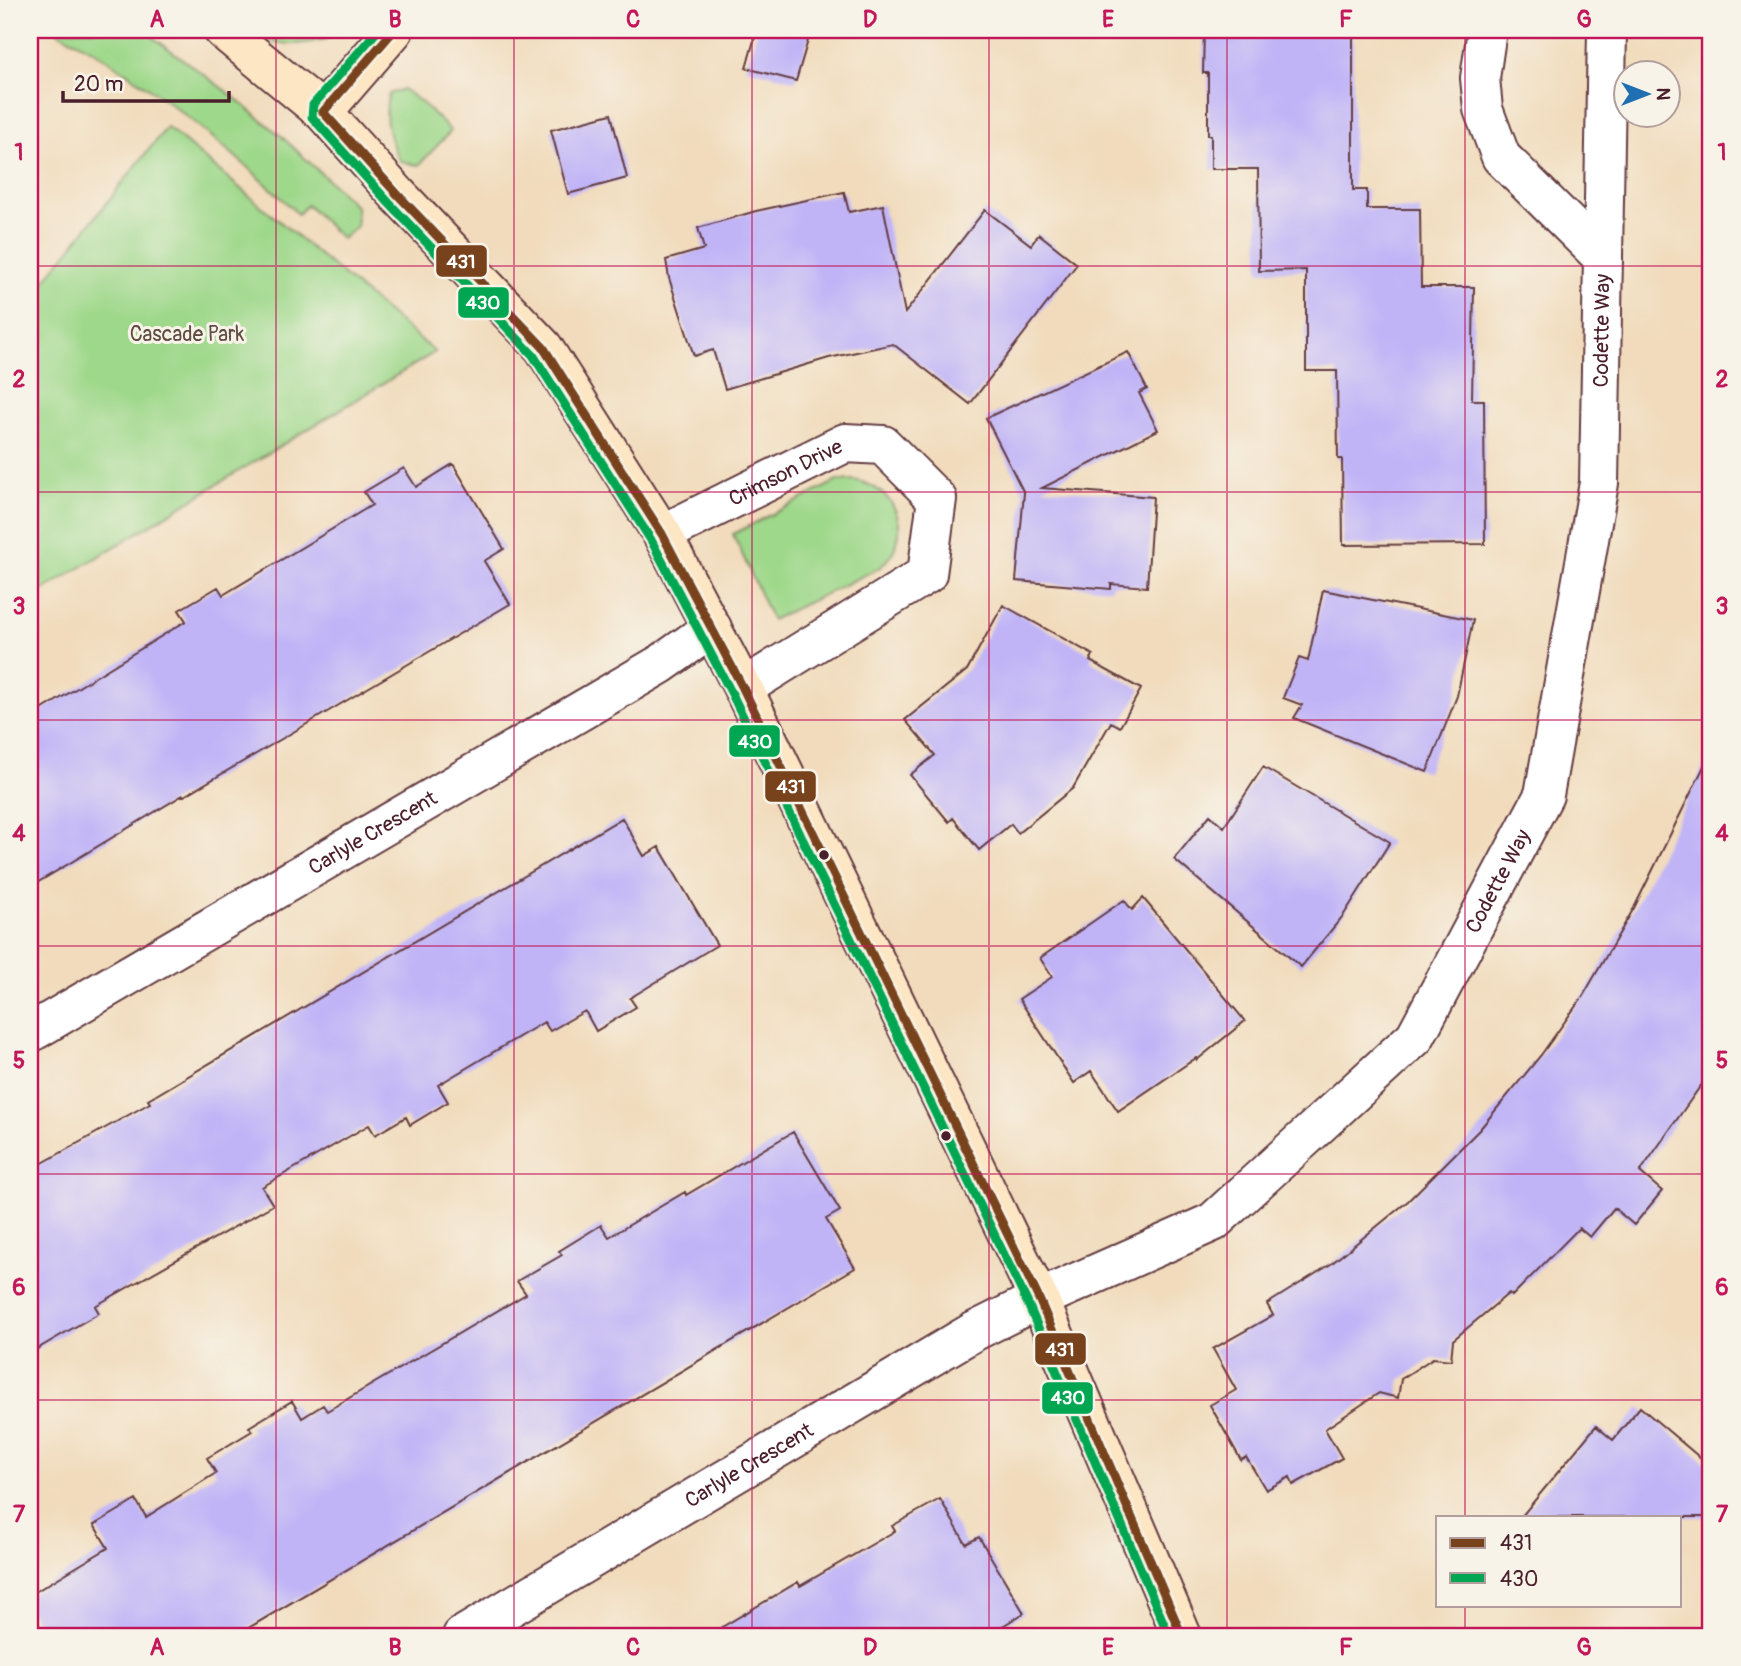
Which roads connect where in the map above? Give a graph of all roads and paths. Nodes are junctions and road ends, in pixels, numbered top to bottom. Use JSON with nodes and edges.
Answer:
{"nodes":[{"id":1,"x":222,"y":30,"type":"edge"},
{"id":2,"x":394,"y":30,"type":"edge"},
{"id":3,"x":1487,"y":30,"type":"edge"},
{"id":4,"x":1607,"y":30,"type":"edge"},
{"id":5,"x":323,"y":112,"type":"junction"},
{"id":6,"x":1603,"y":258,"type":"junction"},
{"id":7,"x":662,"y":534,"type":"junction"},
{"id":8,"x":712,"y":628,"type":"junction"},
{"id":9,"x":743,"y":688,"type":"junction"},
{"id":10,"x":30,"y":1033,"type":"edge"},
{"id":11,"x":1039,"y":1298,"type":"junction"},
{"id":12,"x":462,"y":1636,"type":"edge"},
{"id":13,"x":1182,"y":1636,"type":"edge"}],
"edges":[{"from":1,"to":5,"type":"street"},
{"from":2,"to":5,"type":"street"},
{"from":3,"to":6,"type":"street","name":"Codette Way"},
{"from":4,"to":6,"type":"street","name":"Codette Way"},
{"from":5,"to":7,"type":"street"},
{"from":6,"to":11,"type":"street","name":"Codette Way"},
{"from":7,"to":8,"type":"street"},
{"from":7,"to":9,"type":"street","name":"Crimson Drive"},
{"from":8,"to":9,"type":"street"},
{"from":8,"to":10,"type":"street","name":"Carlyle Crescent"},
{"from":9,"to":11,"type":"street"},
{"from":11,"to":12,"type":"street","name":"Carlyle Crescent"},
{"from":11,"to":13,"type":"street"}]}
